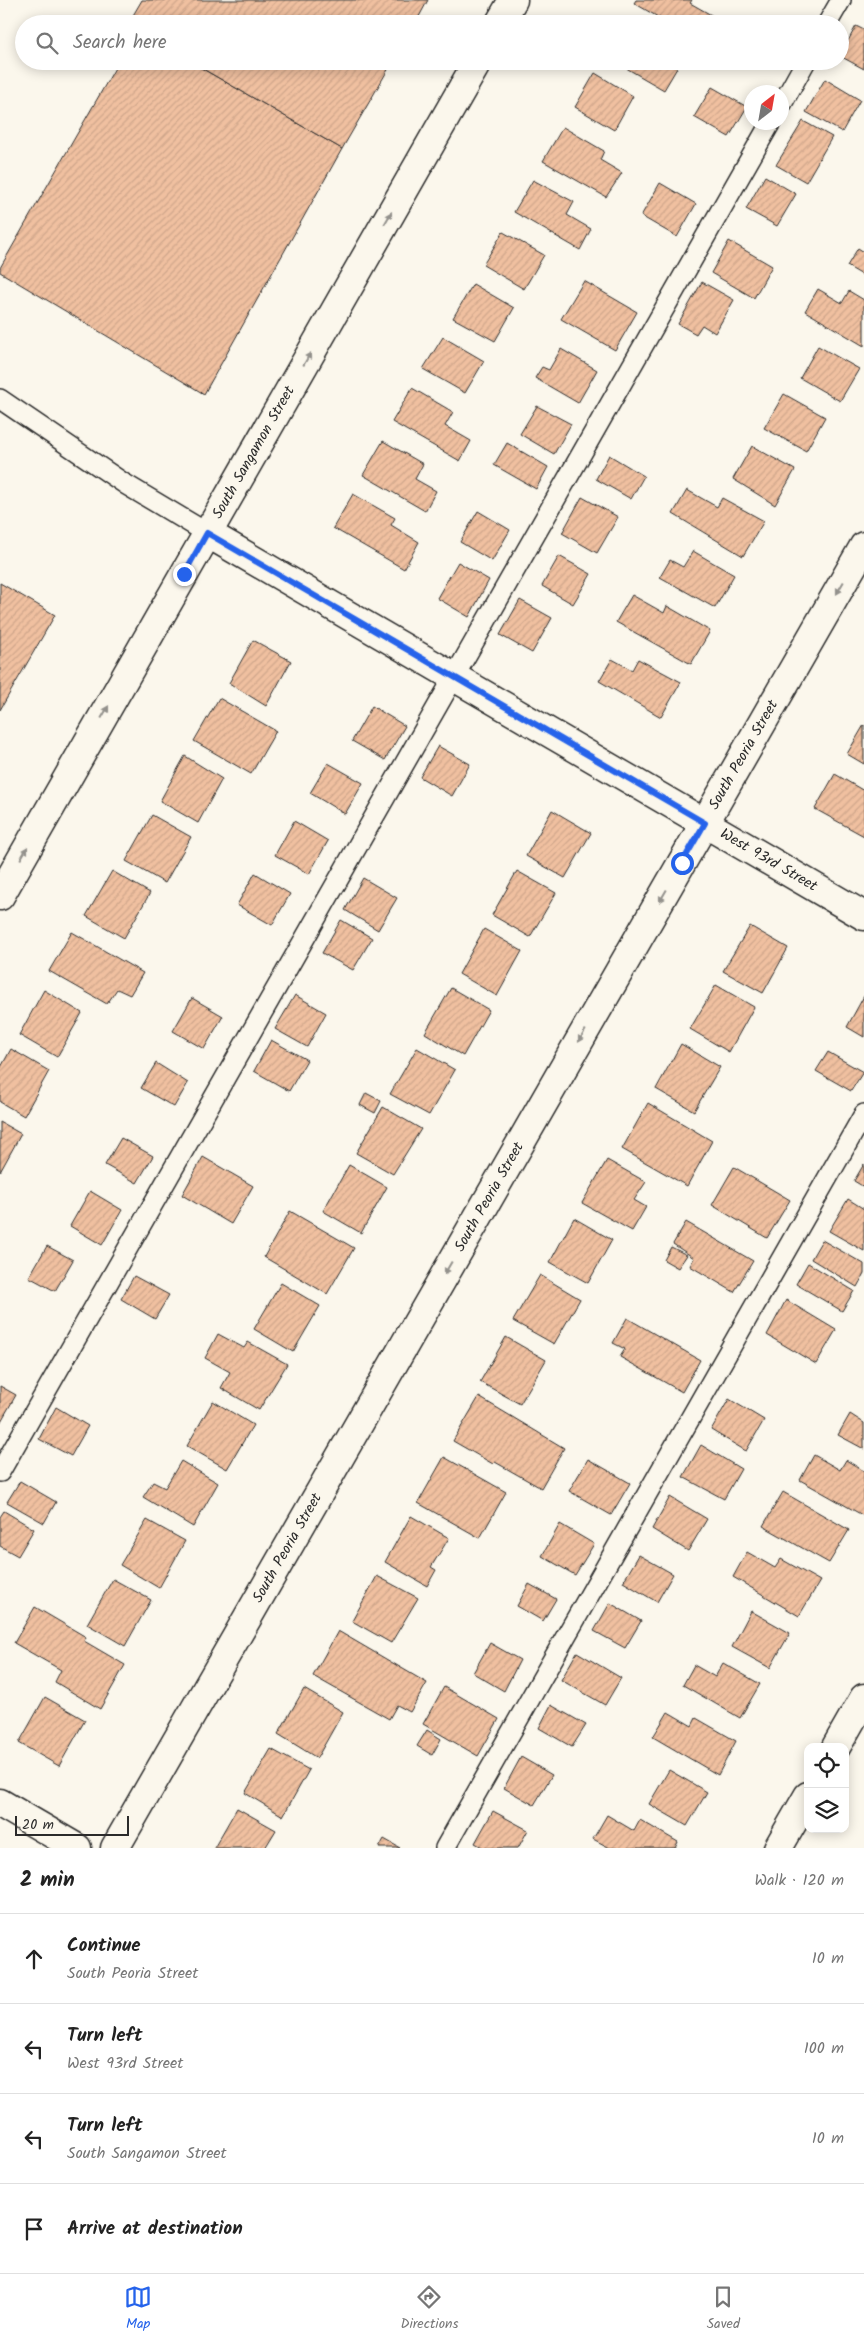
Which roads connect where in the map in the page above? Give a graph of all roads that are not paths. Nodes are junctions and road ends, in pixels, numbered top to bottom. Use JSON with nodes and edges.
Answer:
{"nodes":[{"id":1,"x":513,"y":0,"type":"edge"},
{"id":2,"x":841,"y":0,"type":"edge"},
{"id":3,"x":504,"y":15,"type":"edge"},
{"id":4,"x":832,"y":15,"type":"edge"},
{"id":5,"x":473,"y":70,"type":"edge"},
{"id":6,"x":801,"y":70,"type":"edge"},
{"id":7,"x":789,"y":91,"type":"edge"},
{"id":8,"x":766,"y":130,"type":"edge"},
{"id":9,"x":0,"y":399,"type":"edge"},
{"id":10,"x":207,"y":533,"type":"junction"},
{"id":11,"x":864,"y":546,"type":"edge"},
{"id":12,"x":454,"y":677,"type":"junction"},
{"id":13,"x":705,"y":823,"type":"junction"},
{"id":14,"x":0,"y":896,"type":"edge"},
{"id":15,"x":864,"y":916,"type":"edge"},
{"id":16,"x":864,"y":1114,"type":"edge"},
{"id":17,"x":0,"y":1472,"type":"edge"},
{"id":18,"x":864,"y":1698,"type":"edge"},
{"id":19,"x":838,"y":1743,"type":"edge"},
{"id":20,"x":0,"y":1803,"type":"edge"},
{"id":21,"x":804,"y":1803,"type":"edge"},
{"id":22,"x":77,"y":1848,"type":"edge"},
{"id":23,"x":115,"y":1848,"type":"edge"},
{"id":24,"x":444,"y":1848,"type":"edge"},
{"id":25,"x":778,"y":1848,"type":"edge"}],
"edges":[{"from":1,"to":3,"type":"street"},
{"from":2,"to":4,"type":"lane"},
{"from":10,"to":5,"type":"street","name":"South Sangamon Street","one_way":true},
{"from":6,"to":7,"type":"lane"},
{"from":8,"to":12,"type":"lane"},
{"from":9,"to":10,"type":"lane"},
{"from":10,"to":12,"type":"street","name":"West 93rd Street"},
{"from":14,"to":10,"type":"street","name":"South Sangamon Street","one_way":true},
{"from":11,"to":13,"type":"street","name":"South Peoria Street","one_way":true},
{"from":12,"to":13,"type":"street","name":"West 93rd Street"},
{"from":12,"to":17,"type":"lane"},
{"from":13,"to":15,"type":"street","name":"West 93rd Street"},
{"from":13,"to":23,"type":"street","name":"South Peoria Street","one_way":true},
{"from":16,"to":24,"type":"lane"},
{"from":18,"to":19,"type":"street"},
{"from":20,"to":22,"type":"street"},
{"from":21,"to":25,"type":"street"}]}
